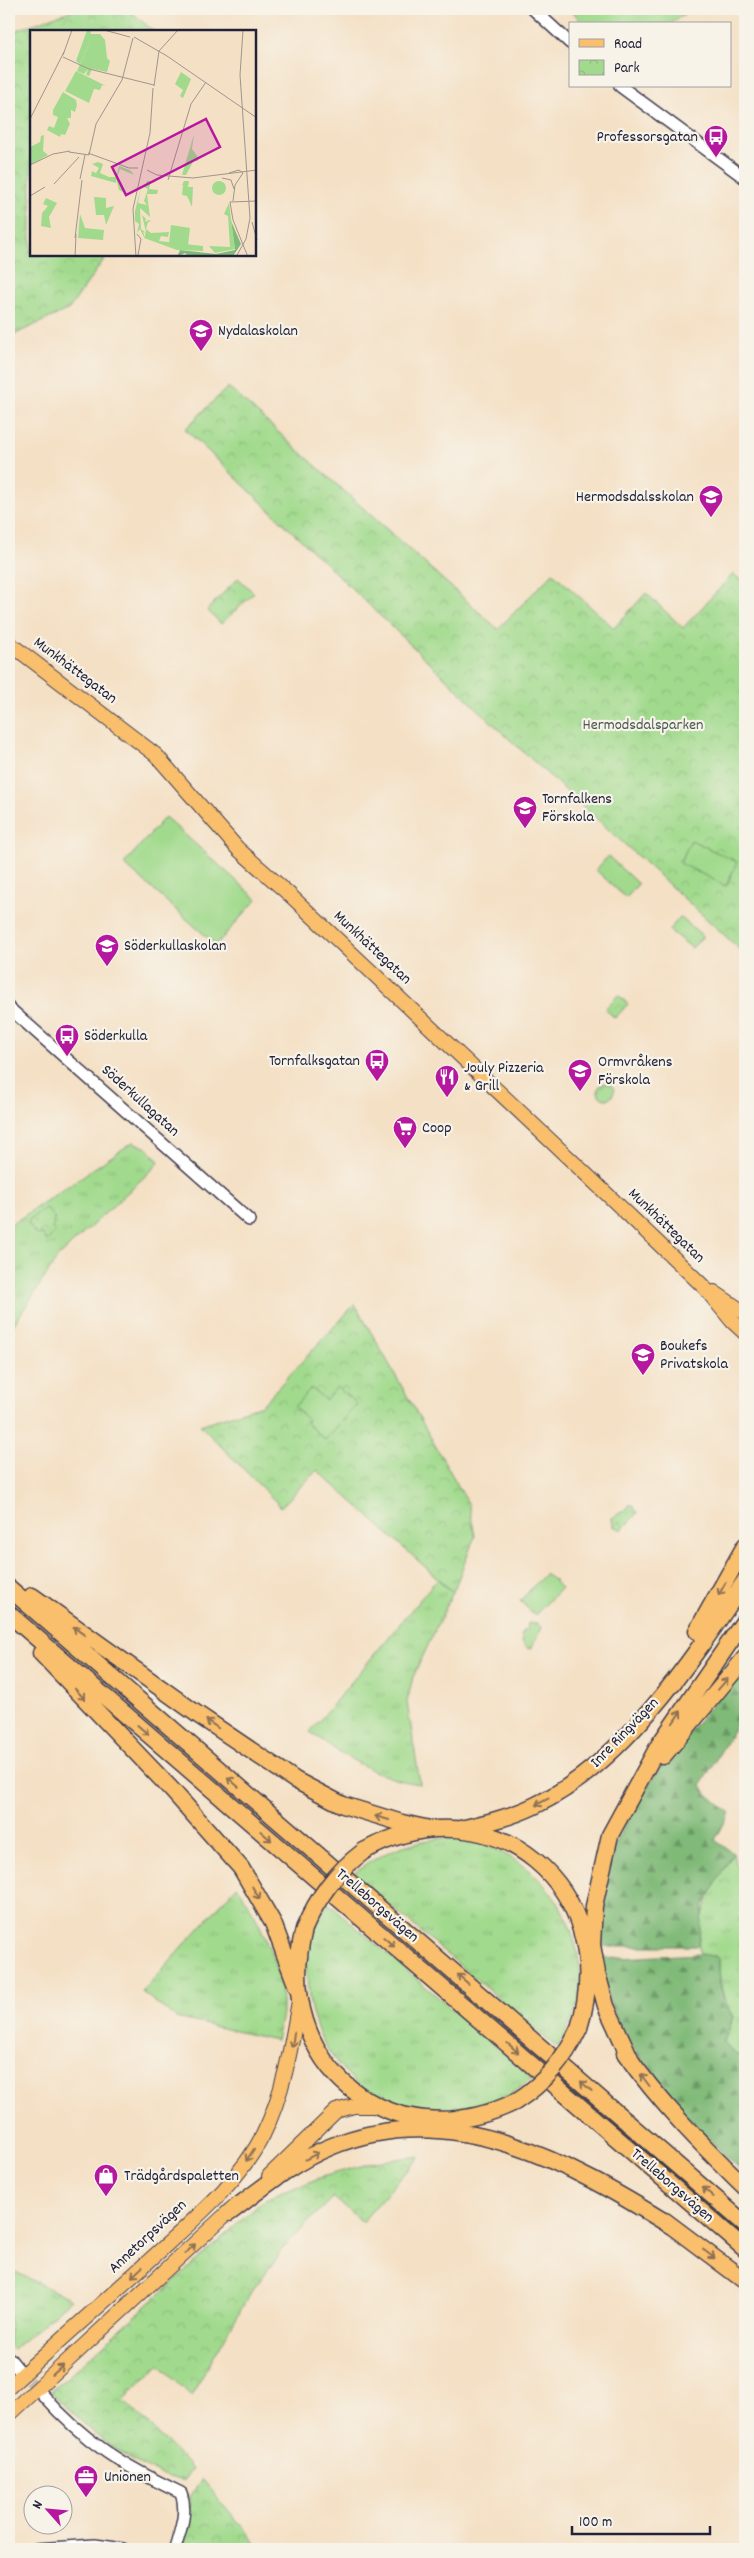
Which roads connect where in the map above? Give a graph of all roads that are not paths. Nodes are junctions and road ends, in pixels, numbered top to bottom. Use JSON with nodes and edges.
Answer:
{"nodes":[{"id":1,"x":533,"y":9,"type":"edge"},
{"id":2,"x":569,"y":42,"type":"edge"},
{"id":3,"x":623,"y":88,"type":"edge"},
{"id":4,"x":745,"y":178,"type":"edge"},
{"id":5,"x":9,"y":643,"type":"edge"},
{"id":6,"x":9,"y":1008,"type":"edge"},
{"id":7,"x":249,"y":1220,"type":"dead end"},
{"id":8,"x":704,"y":1287,"type":"junction"},
{"id":9,"x":745,"y":1313,"type":"edge"},
{"id":10,"x":745,"y":1333,"type":"edge"},
{"id":11,"x":745,"y":1546,"type":"edge"},
{"id":12,"x":745,"y":1581,"type":"edge"},
{"id":13,"x":9,"y":1582,"type":"edge"},
{"id":14,"x":9,"y":1588,"type":"edge"},
{"id":15,"x":11,"y":1616,"type":"edge"},
{"id":16,"x":745,"y":1620,"type":"edge"},
{"id":17,"x":745,"y":1658,"type":"edge"},
{"id":18,"x":583,"y":1776,"type":"junction"},
{"id":19,"x":437,"y":1828,"type":"junction"},
{"id":20,"x":461,"y":1829,"type":"junction"},
{"id":21,"x":610,"y":1835,"type":"junction"},
{"id":22,"x":585,"y":1938,"type":"junction"},
{"id":23,"x":589,"y":1966,"type":"junction"},
{"id":24,"x":298,"y":1994,"type":"junction"},
{"id":25,"x":632,"y":2062,"type":"junction"},
{"id":26,"x":378,"y":2106,"type":"junction"},
{"id":27,"x":456,"y":2120,"type":"junction"},
{"id":28,"x":745,"y":2187,"type":"edge"},
{"id":29,"x":228,"y":2213,"type":"junction"},
{"id":30,"x":745,"y":2224,"type":"edge"},
{"id":31,"x":673,"y":2227,"type":"junction"},
{"id":32,"x":745,"y":2249,"type":"edge"},
{"id":33,"x":745,"y":2281,"type":"edge"},
{"id":34,"x":9,"y":2358,"type":"edge"},
{"id":35,"x":18,"y":2369,"type":"tunnel mouth"},
{"id":36,"x":9,"y":2387,"type":"edge"},
{"id":37,"x":43,"y":2395,"type":"tunnel mouth"},
{"id":38,"x":9,"y":2415,"type":"edge"},
{"id":39,"x":36,"y":2549,"type":"edge"},
{"id":40,"x":123,"y":2549,"type":"edge"},
{"id":41,"x":175,"y":2549,"type":"edge"}],
"edges":[{"from":1,"to":2,"type":"street"},
{"from":3,"to":4,"type":"street"},
{"from":5,"to":8,"type":"main road","name":"Munkhättegatan"},
{"from":6,"to":7,"type":"street","name":"Söderkullagatan"},
{"from":8,"to":9,"type":"main road","name":"Munkhättegatan"},
{"from":8,"to":10,"type":"main road","name":"Munkhättegatan"},
{"from":11,"to":18,"type":"highway","one_way":true},
{"from":12,"to":18,"type":"highway","name":"Inre Ringvägen"},
{"from":19,"to":13,"type":"highway","one_way":true},
{"from":30,"to":14,"type":"highway","name":"Trelleborgsvägen","one_way":true},
{"from":15,"to":24,"type":"highway","one_way":true},
{"from":15,"to":32,"type":"highway","name":"Trelleborgsvägen","one_way":true},
{"from":21,"to":16,"type":"highway","name":"Inre Ringvägen","one_way":true},
{"from":21,"to":17,"type":"highway","one_way":true},
{"from":18,"to":20,"type":"highway","name":"Inre Ringvägen","one_way":true},
{"from":19,"to":20,"type":"highway"},
{"from":19,"to":24,"type":"highway","bridge":true},
{"from":20,"to":22,"type":"highway"},
{"from":21,"to":22,"type":"highway"},
{"from":21,"to":25,"type":"highway"},
{"from":22,"to":23,"type":"highway"},
{"from":23,"to":25,"type":"highway"},
{"from":23,"to":27,"type":"highway","bridge":true},
{"from":24,"to":26,"type":"highway"},
{"from":24,"to":36,"type":"main road","name":"Annetorpsvägen","one_way":true},
{"from":28,"to":25,"type":"highway","one_way":true},
{"from":26,"to":27,"type":"highway"},
{"from":26,"to":29,"type":"main road"},
{"from":27,"to":31,"type":"highway"},
{"from":29,"to":31,"type":"highway","one_way":true},
{"from":38,"to":29,"type":"main road","one_way":true},
{"from":31,"to":33,"type":"highway","one_way":true},
{"from":34,"to":35,"type":"street"},
{"from":37,"to":41,"type":"street"},
{"from":39,"to":40,"type":"street"}]}
